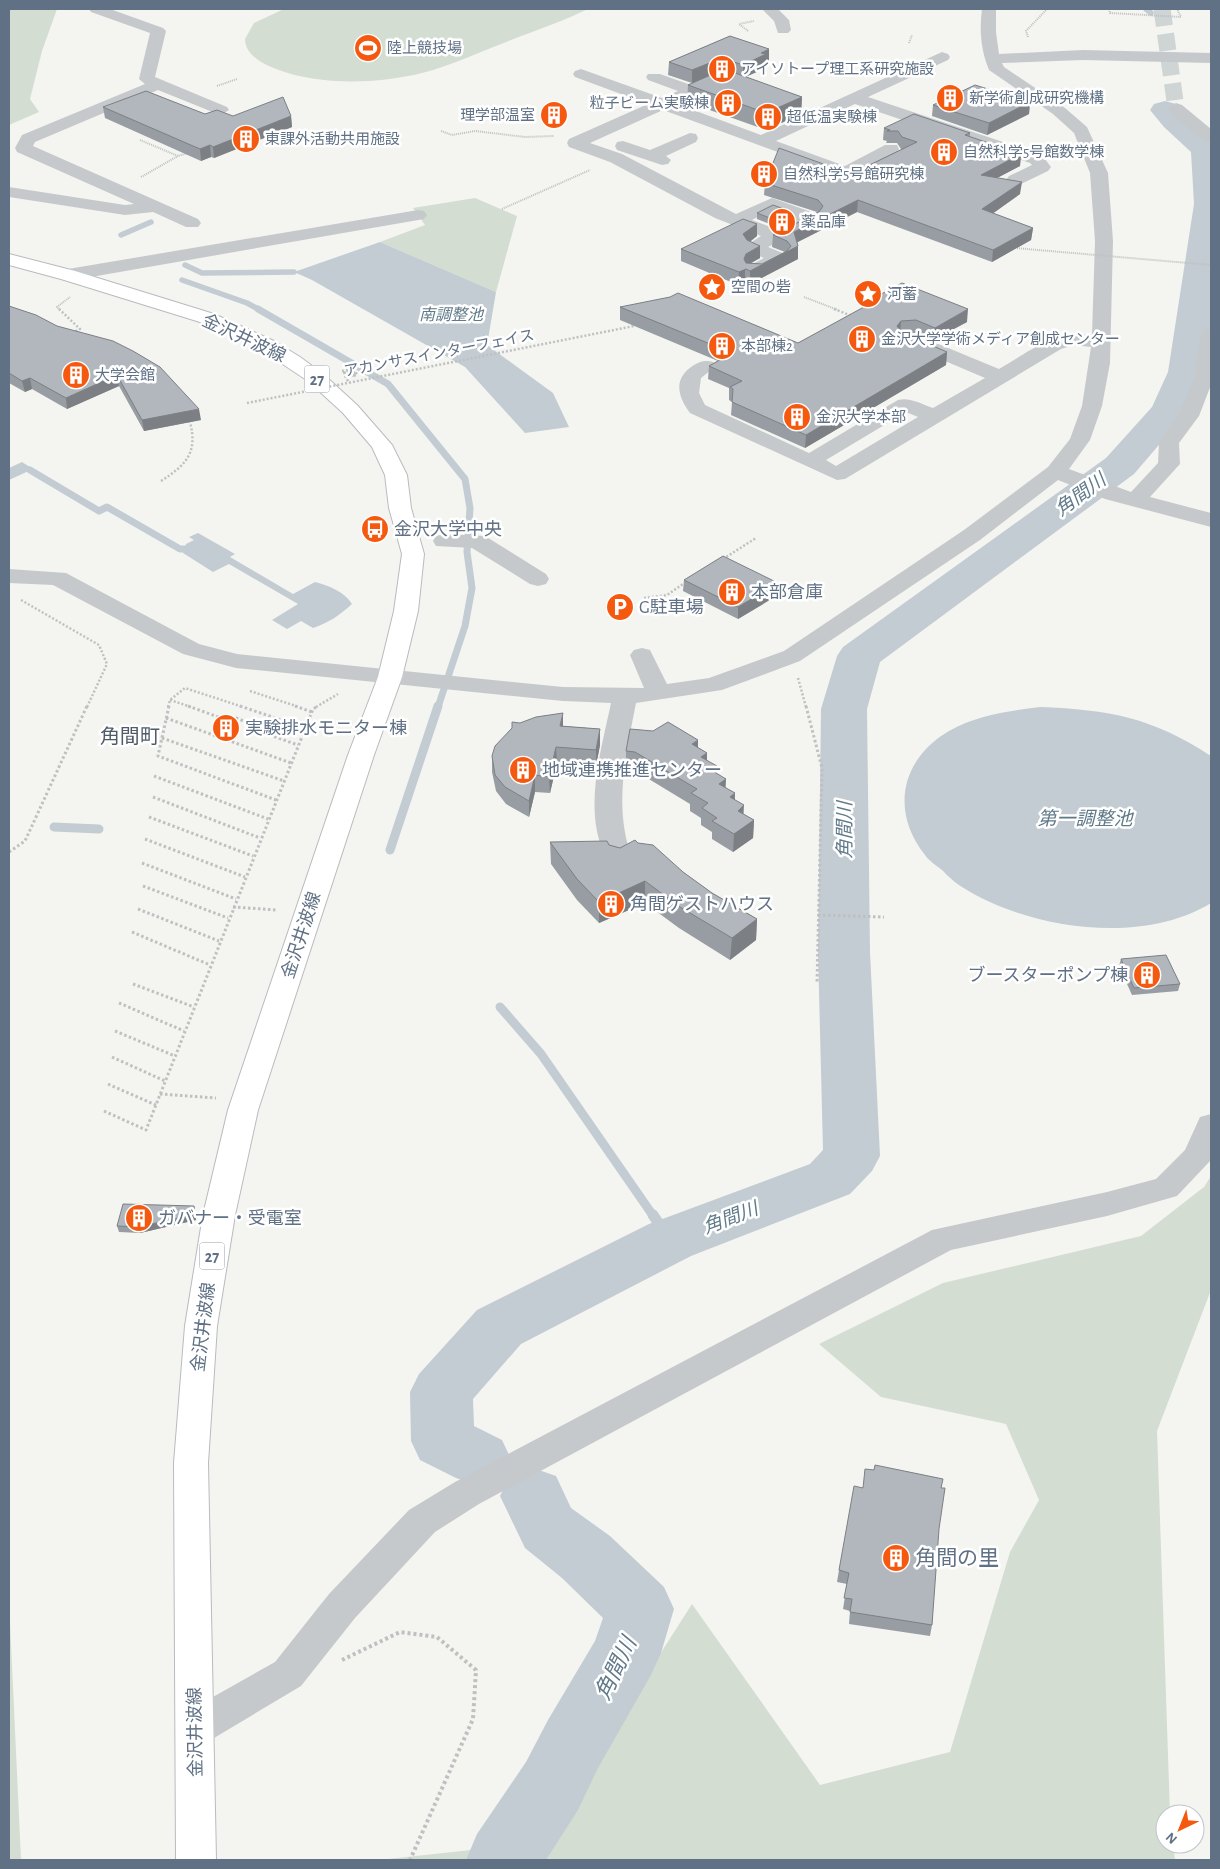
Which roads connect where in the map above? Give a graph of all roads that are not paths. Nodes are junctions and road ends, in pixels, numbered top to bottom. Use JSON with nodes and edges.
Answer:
{"nodes":[{"id":1,"x":96,"y":9,"type":"edge"},
{"id":2,"x":770,"y":9,"type":"edge"},
{"id":3,"x":989,"y":9,"type":"edge"},
{"id":4,"x":783,"y":30,"type":"dead end"},
{"id":5,"x":942,"y":57,"type":"dead end"},
{"id":6,"x":1211,"y":58,"type":"edge"},
{"id":7,"x":992,"y":59,"type":"junction"},
{"id":8,"x":581,"y":74,"type":"dead end"},
{"id":9,"x":654,"y":77,"type":"dead end"},
{"id":10,"x":732,"y":81,"type":"edge"},
{"id":11,"x":158,"y":84,"type":"junction"},
{"id":12,"x":692,"y":91,"type":"junction"},
{"id":13,"x":854,"y":98,"type":"junction"},
{"id":14,"x":662,"y":104,"type":"junction"},
{"id":15,"x":1176,"y":108,"type":"tunnel mouth"},
{"id":16,"x":222,"y":110,"type":"edge"},
{"id":17,"x":594,"y":135,"type":"junction"},
{"id":18,"x":1211,"y":137,"type":"edge"},
{"id":19,"x":690,"y":138,"type":"dead end"},
{"id":20,"x":762,"y":141,"type":"junction"},
{"id":21,"x":891,"y":149,"type":"edge"},
{"id":22,"x":1015,"y":180,"type":"edge"},
{"id":23,"x":9,"y":192,"type":"edge"},
{"id":24,"x":156,"y":208,"type":"junction"},
{"id":25,"x":418,"y":215,"type":"dead end"},
{"id":26,"x":737,"y":220,"type":"junction"},
{"id":27,"x":192,"y":223,"type":"dead end"},
{"id":28,"x":776,"y":235,"type":"junction"},
{"id":29,"x":9,"y":260,"type":"edge"},
{"id":30,"x":754,"y":271,"type":"edge"},
{"id":31,"x":68,"y":275,"type":"junction"},
{"id":32,"x":1211,"y":334,"type":"edge"},
{"id":33,"x":908,"y":339,"type":"edge"},
{"id":34,"x":1102,"y":342,"type":"junction"},
{"id":35,"x":706,"y":366,"type":"dead end"},
{"id":36,"x":1000,"y":377,"type":"junction"},
{"id":37,"x":1056,"y":472,"type":"junction"},
{"id":38,"x":1136,"y":500,"type":"junction"},
{"id":39,"x":1211,"y":520,"type":"edge"},
{"id":40,"x":448,"y":541,"type":"dead end"},
{"id":41,"x":9,"y":576,"type":"edge"},
{"id":42,"x":538,"y":579,"type":"dead end"},
{"id":43,"x":642,"y":655,"type":"dead end"},
{"id":44,"x":390,"y":677,"type":"junction"},
{"id":45,"x":658,"y":692,"type":"junction"},
{"id":46,"x":625,"y":695,"type":"junction"},
{"id":47,"x":619,"y":858,"type":"edge"},
{"id":48,"x":1211,"y":1125,"type":"edge"},
{"id":49,"x":195,"y":1728,"type":"junction"},
{"id":50,"x":196,"y":1860,"type":"edge"}],
"edges":[{"from":1,"to":11,"type":"street"},
{"from":2,"to":4,"type":"street"},
{"from":3,"to":7,"type":"street"},
{"from":5,"to":13,"type":"street"},
{"from":6,"to":7,"type":"street"},
{"from":7,"to":34,"type":"street"},
{"from":8,"to":14,"type":"street"},
{"from":9,"to":12,"type":"street"},
{"from":10,"to":12,"type":"street"},
{"from":11,"to":16,"type":"street"},
{"from":11,"to":24,"type":"street"},
{"from":12,"to":14,"type":"street"},
{"from":13,"to":20,"type":"street"},
{"from":13,"to":22,"type":"street"},
{"from":14,"to":17,"type":"street"},
{"from":14,"to":20,"type":"street"},
{"from":15,"to":18,"type":"street"},
{"from":17,"to":19,"type":"street"},
{"from":17,"to":26,"type":"street"},
{"from":20,"to":21,"type":"street"},
{"from":23,"to":24,"type":"street"},
{"from":24,"to":27,"type":"street"},
{"from":25,"to":31,"type":"street"},
{"from":26,"to":28,"type":"street"},
{"from":26,"to":28,"type":"street"},
{"from":28,"to":30,"type":"street"},
{"from":29,"to":31,"type":"main road","name":"金沢井波線","number":"27"},
{"from":31,"to":44,"type":"main road","name":"金沢井波線","number":"27"},
{"from":32,"to":38,"type":"street"},
{"from":33,"to":36,"type":"street"},
{"from":34,"to":36,"type":"street"},
{"from":34,"to":37,"type":"street"},
{"from":35,"to":36,"type":"street"},
{"from":37,"to":38,"type":"street"},
{"from":37,"to":45,"type":"street"},
{"from":38,"to":39,"type":"street"},
{"from":40,"to":42,"type":"street"},
{"from":41,"to":44,"type":"street"},
{"from":43,"to":45,"type":"street"},
{"from":44,"to":46,"type":"street"},
{"from":44,"to":49,"type":"main road","name":"金沢井波線","number":"27"},
{"from":45,"to":46,"type":"street"},
{"from":46,"to":47,"type":"street"},
{"from":48,"to":49,"type":"street"},
{"from":49,"to":50,"type":"main road","name":"金沢井波線","number":"27"}]}
